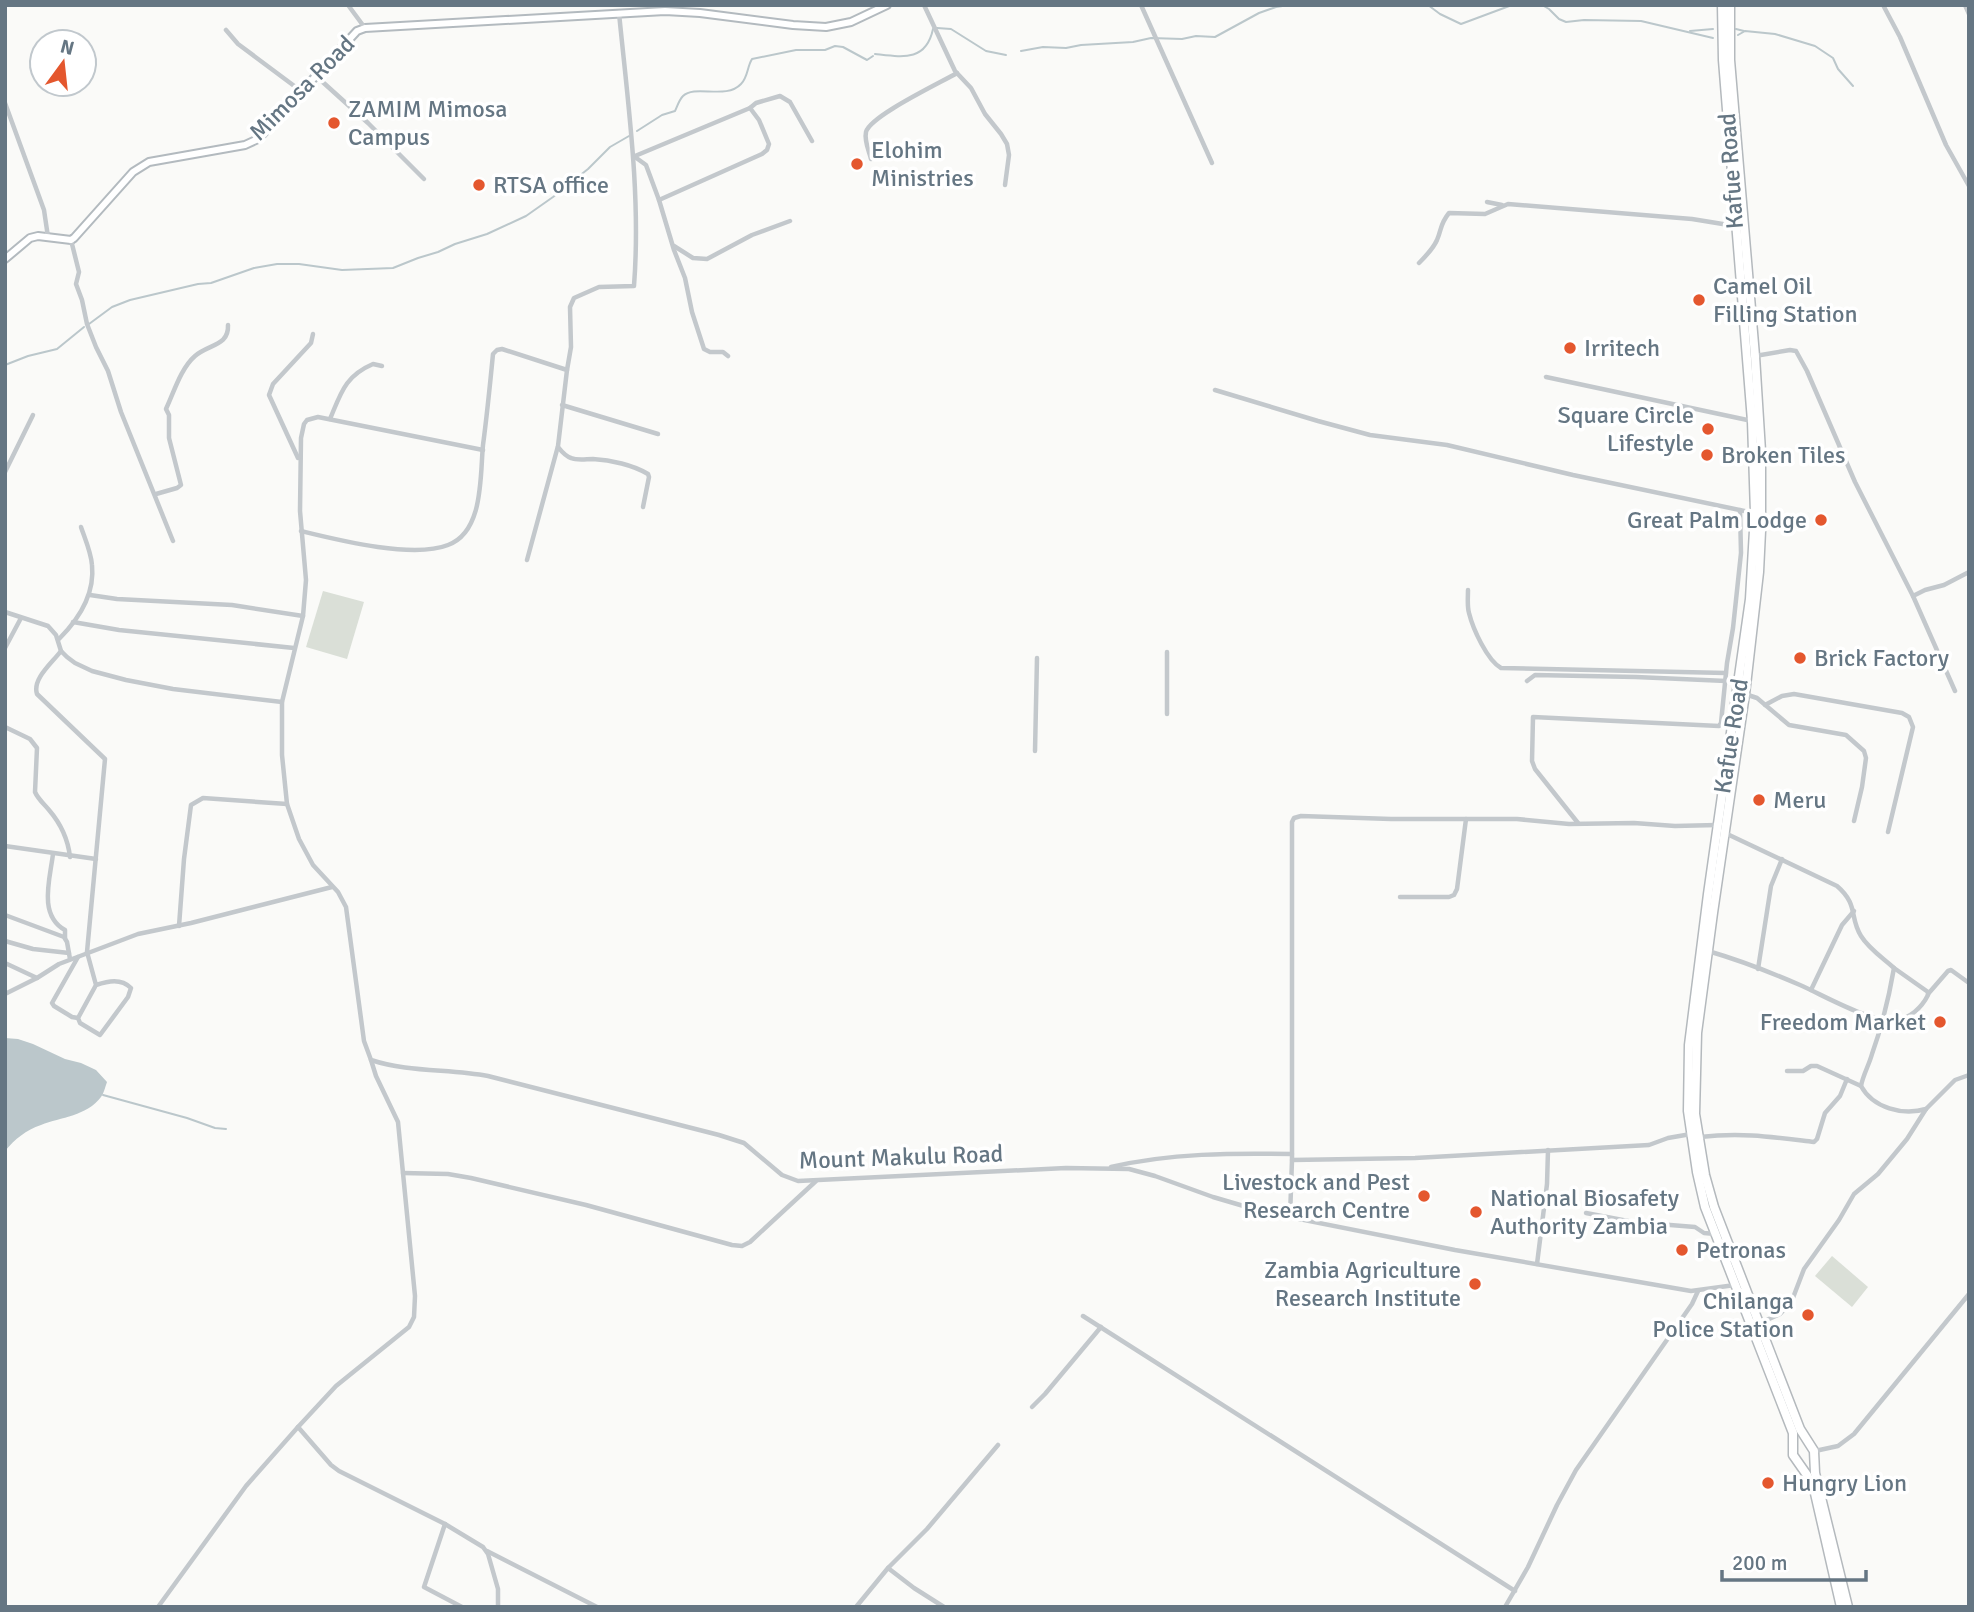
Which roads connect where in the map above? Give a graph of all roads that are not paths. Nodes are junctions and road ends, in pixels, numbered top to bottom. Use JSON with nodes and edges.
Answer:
{"nodes":[{"id":1,"x":348,"y":5,"type":"edge"},
{"id":2,"x":887,"y":5,"type":"edge"},
{"id":3,"x":924,"y":5,"type":"edge"},
{"id":4,"x":1140,"y":5,"type":"edge"},
{"id":5,"x":1722,"y":5,"type":"edge"},
{"id":6,"x":1730,"y":5,"type":"edge"},
{"id":7,"x":1883,"y":5,"type":"edge"},
{"id":8,"x":1965,"y":5,"type":"edge"},
{"id":9,"x":619,"y":12,"type":"junction"},
{"id":10,"x":1969,"y":14,"type":"edge"},
{"id":11,"x":365,"y":28,"type":"junction"},
{"id":12,"x":226,"y":30,"type":"dead end"},
{"id":13,"x":957,"y":73,"type":"junction"},
{"id":14,"x":315,"y":75,"type":"junction"},
{"id":15,"x":301,"y":91,"type":"junction"},
{"id":16,"x":5,"y":103,"type":"edge"},
{"id":17,"x":750,"y":108,"type":"junction"},
{"id":18,"x":812,"y":141,"type":"dead end"},
{"id":19,"x":634,"y":156,"type":"junction"},
{"id":20,"x":871,"y":159,"type":"dead end"},
{"id":21,"x":1212,"y":163,"type":"dead end"},
{"id":22,"x":424,"y":179,"type":"dead end"},
{"id":23,"x":1005,"y":185,"type":"dead end"},
{"id":24,"x":1969,"y":186,"type":"edge"},
{"id":25,"x":659,"y":200,"type":"junction"},
{"id":26,"x":1487,"y":202,"type":"dead end"},
{"id":27,"x":1502,"y":205,"type":"junction"},
{"id":28,"x":790,"y":221,"type":"dead end"},
{"id":29,"x":1735,"y":226,"type":"junction"},
{"id":30,"x":48,"y":237,"type":"junction"},
{"id":31,"x":71,"y":240,"type":"junction"},
{"id":32,"x":673,"y":246,"type":"junction"},
{"id":33,"x":5,"y":258,"type":"edge"},
{"id":34,"x":1419,"y":263,"type":"dead end"},
{"id":35,"x":228,"y":325,"type":"dead end"},
{"id":36,"x":313,"y":334,"type":"dead end"},
{"id":37,"x":728,"y":356,"type":"dead end"},
{"id":38,"x":1755,"y":356,"type":"junction"},
{"id":39,"x":382,"y":366,"type":"dead end"},
{"id":40,"x":567,"y":370,"type":"junction"},
{"id":41,"x":1546,"y":377,"type":"dead end"},
{"id":42,"x":1215,"y":390,"type":"dead end"},
{"id":43,"x":562,"y":405,"type":"junction"},
{"id":44,"x":33,"y":415,"type":"dead end"},
{"id":45,"x":330,"y":419,"type":"junction"},
{"id":46,"x":1752,"y":421,"type":"junction"},
{"id":47,"x":658,"y":434,"type":"dead end"},
{"id":48,"x":558,"y":446,"type":"junction"},
{"id":49,"x":483,"y":450,"type":"junction"},
{"id":50,"x":299,"y":462,"type":"junction"},
{"id":51,"x":5,"y":472,"type":"edge"},
{"id":52,"x":156,"y":494,"type":"junction"},
{"id":53,"x":643,"y":507,"type":"dead end"},
{"id":54,"x":1740,"y":510,"type":"junction"},
{"id":55,"x":1755,"y":513,"type":"junction"},
{"id":56,"x":81,"y":527,"type":"dead end"},
{"id":57,"x":301,"y":531,"type":"junction"},
{"id":58,"x":173,"y":541,"type":"dead end"},
{"id":59,"x":527,"y":560,"type":"dead end"},
{"id":60,"x":1969,"y":572,"type":"edge"},
{"id":61,"x":1468,"y":590,"type":"dead end"},
{"id":62,"x":90,"y":595,"type":"junction"},
{"id":63,"x":1913,"y":596,"type":"junction"},
{"id":64,"x":1735,"y":602,"type":"junction"},
{"id":65,"x":1750,"y":604,"type":"junction"},
{"id":66,"x":5,"y":612,"type":"edge"},
{"id":67,"x":303,"y":616,"type":"junction"},
{"id":68,"x":21,"y":618,"type":"junction"},
{"id":69,"x":73,"y":622,"type":"junction"},
{"id":70,"x":58,"y":639,"type":"junction"},
{"id":71,"x":5,"y":648,"type":"edge"},
{"id":72,"x":294,"y":649,"type":"junction"},
{"id":73,"x":61,"y":651,"type":"junction"},
{"id":74,"x":1167,"y":652,"type":"dead end"},
{"id":75,"x":1037,"y":658,"type":"dead end"},
{"id":76,"x":1726,"y":677,"type":"junction"},
{"id":77,"x":1740,"y":678,"type":"junction"},
{"id":78,"x":1527,"y":681,"type":"dead end"},
{"id":79,"x":1955,"y":691,"type":"dead end"},
{"id":80,"x":1745,"y":694,"type":"junction"},
{"id":81,"x":282,"y":702,"type":"junction"},
{"id":82,"x":1765,"y":705,"type":"junction"},
{"id":83,"x":1167,"y":714,"type":"dead end"},
{"id":84,"x":5,"y":727,"type":"edge"},
{"id":85,"x":1035,"y":751,"type":"dead end"},
{"id":86,"x":288,"y":804,"type":"junction"},
{"id":87,"x":1466,"y":819,"type":"junction"},
{"id":88,"x":1854,"y":821,"type":"dead end"},
{"id":89,"x":1579,"y":824,"type":"junction"},
{"id":90,"x":1718,"y":825,"type":"junction"},
{"id":91,"x":1888,"y":832,"type":"dead end"},
{"id":92,"x":1724,"y":833,"type":"junction"},
{"id":93,"x":5,"y":846,"type":"edge"},
{"id":94,"x":52,"y":854,"type":"junction"},
{"id":95,"x":70,"y":857,"type":"junction"},
{"id":96,"x":96,"y":859,"type":"junction"},
{"id":97,"x":1782,"y":859,"type":"junction"},
{"id":98,"x":333,"y":886,"type":"junction"},
{"id":99,"x":1400,"y":897,"type":"dead end"},
{"id":100,"x":1854,"y":910,"type":"junction"},
{"id":101,"x":5,"y":915,"type":"edge"},
{"id":102,"x":179,"y":926,"type":"junction"},
{"id":103,"x":65,"y":938,"type":"junction"},
{"id":104,"x":5,"y":941,"type":"edge"},
{"id":105,"x":1707,"y":951,"type":"junction"},
{"id":106,"x":87,"y":952,"type":"junction"},
{"id":107,"x":69,"y":956,"type":"junction"},
{"id":108,"x":78,"y":956,"type":"junction"},
{"id":109,"x":5,"y":963,"type":"edge"},
{"id":110,"x":1894,"y":968,"type":"junction"},
{"id":111,"x":1758,"y":969,"type":"junction"},
{"id":112,"x":37,"y":978,"type":"junction"},
{"id":113,"x":1969,"y":983,"type":"edge"},
{"id":114,"x":96,"y":985,"type":"junction"},
{"id":115,"x":1811,"y":990,"type":"junction"},
{"id":116,"x":5,"y":994,"type":"edge"},
{"id":117,"x":1928,"y":995,"type":"junction"},
{"id":118,"x":78,"y":1018,"type":"junction"},
{"id":119,"x":1883,"y":1020,"type":"junction"},
{"id":120,"x":371,"y":1060,"type":"junction"},
{"id":121,"x":1787,"y":1071,"type":"dead end"},
{"id":122,"x":1969,"y":1075,"type":"edge"},
{"id":123,"x":1847,"y":1079,"type":"junction"},
{"id":124,"x":1861,"y":1086,"type":"junction"},
{"id":125,"x":1926,"y":1110,"type":"junction"},
{"id":126,"x":1695,"y":1136,"type":"junction"},
{"id":127,"x":1548,"y":1150,"type":"junction"},
{"id":128,"x":1293,"y":1157,"type":"junction"},
{"id":129,"x":1107,"y":1168,"type":"junction"},
{"id":130,"x":402,"y":1173,"type":"junction"},
{"id":131,"x":816,"y":1181,"type":"junction"},
{"id":132,"x":1586,"y":1213,"type":"dead end"},
{"id":133,"x":1290,"y":1217,"type":"junction"},
{"id":134,"x":1715,"y":1234,"type":"junction"},
{"id":135,"x":1537,"y":1264,"type":"junction"},
{"id":136,"x":1735,"y":1285,"type":"junction"},
{"id":137,"x":1698,"y":1291,"type":"junction"},
{"id":138,"x":1969,"y":1294,"type":"edge"},
{"id":139,"x":1083,"y":1316,"type":"dead end"},
{"id":140,"x":1759,"y":1324,"type":"junction"},
{"id":141,"x":1101,"y":1327,"type":"junction"},
{"id":142,"x":1032,"y":1407,"type":"dead end"},
{"id":143,"x":298,"y":1427,"type":"junction"},
{"id":144,"x":998,"y":1445,"type":"dead end"},
{"id":145,"x":1794,"y":1448,"type":"junction"},
{"id":146,"x":1812,"y":1451,"type":"junction"},
{"id":147,"x":1797,"y":1462,"type":"junction"},
{"id":148,"x":445,"y":1524,"type":"junction"},
{"id":149,"x":486,"y":1550,"type":"junction"},
{"id":150,"x":888,"y":1568,"type":"junction"},
{"id":151,"x":1515,"y":1591,"type":"junction"},
{"id":152,"x":158,"y":1607,"type":"edge"},
{"id":153,"x":462,"y":1607,"type":"edge"},
{"id":154,"x":498,"y":1607,"type":"edge"},
{"id":155,"x":597,"y":1607,"type":"edge"},
{"id":156,"x":856,"y":1607,"type":"edge"},
{"id":157,"x":944,"y":1607,"type":"edge"},
{"id":158,"x":1505,"y":1607,"type":"edge"},
{"id":159,"x":1841,"y":1607,"type":"edge"},
{"id":160,"x":1849,"y":1607,"type":"edge"}],
"edges":[{"from":1,"to":11,"type":"street"},
{"from":2,"to":9,"type":"street","name":"Mimosa Road"},
{"from":3,"to":13,"type":"street"},
{"from":4,"to":21,"type":"street"},
{"from":5,"to":29,"type":"highway","name":"Kafue Road"},
{"from":6,"to":38,"type":"highway","name":"Kafue Road"},
{"from":7,"to":24,"type":"street"},
{"from":8,"to":10,"type":"street"},
{"from":9,"to":11,"type":"street","name":"Mimosa Road"},
{"from":9,"to":19,"type":"street"},
{"from":11,"to":14,"type":"street","name":"Mimosa Road"},
{"from":12,"to":15,"type":"street"},
{"from":13,"to":20,"type":"street"},
{"from":13,"to":23,"type":"street"},
{"from":14,"to":15,"type":"street","name":"Mimosa Road"},
{"from":14,"to":22,"type":"street"},
{"from":15,"to":31,"type":"street","name":"Mimosa Road"},
{"from":16,"to":30,"type":"street"},
{"from":17,"to":18,"type":"street"},
{"from":17,"to":19,"type":"street"},
{"from":17,"to":25,"type":"street"},
{"from":19,"to":25,"type":"street"},
{"from":19,"to":40,"type":"street"},
{"from":25,"to":32,"type":"street"},
{"from":26,"to":27,"type":"street"},
{"from":27,"to":29,"type":"street"},
{"from":27,"to":34,"type":"street"},
{"from":28,"to":32,"type":"street"},
{"from":29,"to":46,"type":"highway","name":"Kafue Road"},
{"from":30,"to":31,"type":"street"},
{"from":30,"to":33,"type":"street"},
{"from":31,"to":52,"type":"street"},
{"from":32,"to":37,"type":"street"},
{"from":35,"to":52,"type":"street"},
{"from":36,"to":50,"type":"street"},
{"from":38,"to":63,"type":"street"},
{"from":38,"to":80,"type":"highway","name":"Kafue Road"},
{"from":39,"to":45,"type":"street"},
{"from":40,"to":43,"type":"street"},
{"from":40,"to":49,"type":"street"},
{"from":41,"to":46,"type":"street"},
{"from":42,"to":54,"type":"street"},
{"from":43,"to":47,"type":"street"},
{"from":43,"to":48,"type":"street"},
{"from":44,"to":51,"type":"street"},
{"from":45,"to":49,"type":"street"},
{"from":45,"to":50,"type":"street"},
{"from":46,"to":55,"type":"highway","name":"Kafue Road"},
{"from":48,"to":53,"type":"street"},
{"from":48,"to":59,"type":"street"},
{"from":49,"to":57,"type":"street"},
{"from":50,"to":57,"type":"street"},
{"from":52,"to":58,"type":"street"},
{"from":54,"to":55,"type":"street"},
{"from":54,"to":64,"type":"street"},
{"from":55,"to":65,"type":"highway","name":"Kafue Road"},
{"from":56,"to":62,"type":"street"},
{"from":57,"to":67,"type":"street"},
{"from":60,"to":63,"type":"street"},
{"from":61,"to":76,"type":"street"},
{"from":62,"to":67,"type":"street"},
{"from":62,"to":69,"type":"street"},
{"from":63,"to":79,"type":"street"},
{"from":64,"to":65,"type":"street"},
{"from":64,"to":76,"type":"street"},
{"from":65,"to":77,"type":"highway","name":"Kafue Road"},
{"from":66,"to":68,"type":"street"},
{"from":67,"to":72,"type":"street"},
{"from":68,"to":70,"type":"street"},
{"from":68,"to":71,"type":"street"},
{"from":69,"to":70,"type":"street"},
{"from":69,"to":72,"type":"street"},
{"from":70,"to":73,"type":"street"},
{"from":72,"to":81,"type":"street"},
{"from":73,"to":81,"type":"street"},
{"from":73,"to":96,"type":"street"},
{"from":74,"to":83,"type":"street"},
{"from":75,"to":85,"type":"street"},
{"from":76,"to":77,"type":"street"},
{"from":76,"to":78,"type":"street"},
{"from":76,"to":89,"type":"street"},
{"from":77,"to":90,"type":"highway","name":"Kafue Road"},
{"from":80,"to":82,"type":"street"},
{"from":80,"to":92,"type":"highway","name":"Kafue Road"},
{"from":81,"to":86,"type":"street"},
{"from":82,"to":88,"type":"street"},
{"from":82,"to":91,"type":"street"},
{"from":84,"to":95,"type":"street"},
{"from":86,"to":98,"type":"street"},
{"from":86,"to":102,"type":"street"},
{"from":87,"to":89,"type":"street"},
{"from":87,"to":99,"type":"street"},
{"from":87,"to":128,"type":"street"},
{"from":89,"to":90,"type":"street"},
{"from":90,"to":126,"type":"highway","name":"Kafue Road"},
{"from":92,"to":97,"type":"street"},
{"from":92,"to":105,"type":"highway","name":"Kafue Road"},
{"from":93,"to":94,"type":"street"},
{"from":94,"to":95,"type":"street"},
{"from":94,"to":103,"type":"street"},
{"from":95,"to":96,"type":"street"},
{"from":96,"to":106,"type":"street"},
{"from":97,"to":100,"type":"street"},
{"from":97,"to":111,"type":"street"},
{"from":98,"to":102,"type":"street"},
{"from":98,"to":120,"type":"street"},
{"from":100,"to":110,"type":"street"},
{"from":100,"to":115,"type":"street"},
{"from":101,"to":103,"type":"street"},
{"from":102,"to":106,"type":"street"},
{"from":103,"to":107,"type":"street"},
{"from":104,"to":107,"type":"street"},
{"from":105,"to":111,"type":"street"},
{"from":105,"to":126,"type":"highway","name":"Kafue Road"},
{"from":106,"to":108,"type":"street"},
{"from":106,"to":114,"type":"street"},
{"from":107,"to":108,"type":"street"},
{"from":107,"to":112,"type":"street"},
{"from":108,"to":118,"type":"street"},
{"from":109,"to":112,"type":"street"},
{"from":110,"to":117,"type":"street"},
{"from":110,"to":119,"type":"street"},
{"from":111,"to":115,"type":"street"},
{"from":112,"to":116,"type":"street"},
{"from":113,"to":117,"type":"street"},
{"from":114,"to":118,"type":"street"},
{"from":114,"to":118,"type":"street"},
{"from":115,"to":119,"type":"street"},
{"from":117,"to":119,"type":"street"},
{"from":119,"to":124,"type":"street"},
{"from":120,"to":130,"type":"street"},
{"from":120,"to":131,"type":"street","name":"Mount Makulu Road"},
{"from":121,"to":123,"type":"street"},
{"from":122,"to":125,"type":"street"},
{"from":123,"to":124,"type":"street"},
{"from":123,"to":126,"type":"street"},
{"from":124,"to":125,"type":"street"},
{"from":125,"to":140,"type":"street"},
{"from":126,"to":127,"type":"street"},
{"from":126,"to":134,"type":"highway","name":"Kafue Road"},
{"from":126,"to":140,"type":"highway","name":"Kafue Road"},
{"from":127,"to":128,"type":"street"},
{"from":127,"to":135,"type":"street"},
{"from":128,"to":129,"type":"street"},
{"from":128,"to":133,"type":"street"},
{"from":129,"to":131,"type":"street","name":"Mount Makulu Road"},
{"from":129,"to":133,"type":"street","name":"Mount Makulu Road"},
{"from":130,"to":131,"type":"street"},
{"from":130,"to":143,"type":"street"},
{"from":132,"to":134,"type":"street"},
{"from":133,"to":135,"type":"street","name":"Mount Makulu Road"},
{"from":134,"to":136,"type":"highway","name":"Kafue Road"},
{"from":135,"to":137,"type":"street","name":"Mount Makulu Road"},
{"from":136,"to":137,"type":"street","name":"Mount Makulu Road"},
{"from":136,"to":145,"type":"highway","name":"Kafue Road"},
{"from":137,"to":151,"type":"street"},
{"from":138,"to":146,"type":"street"},
{"from":139,"to":141,"type":"street"},
{"from":140,"to":146,"type":"highway","name":"Kafue Road"},
{"from":141,"to":142,"type":"street"},
{"from":141,"to":151,"type":"street"},
{"from":143,"to":148,"type":"street"},
{"from":143,"to":152,"type":"street"},
{"from":144,"to":150,"type":"street"},
{"from":145,"to":146,"type":"highway"},
{"from":145,"to":147,"type":"highway"},
{"from":146,"to":147,"type":"highway"},
{"from":146,"to":160,"type":"highway","name":"Kafue Road"},
{"from":147,"to":159,"type":"highway"},
{"from":148,"to":149,"type":"street"},
{"from":148,"to":153,"type":"street"},
{"from":149,"to":154,"type":"street"},
{"from":149,"to":155,"type":"street"},
{"from":150,"to":156,"type":"street"},
{"from":150,"to":157,"type":"street"},
{"from":151,"to":158,"type":"street"}]}
